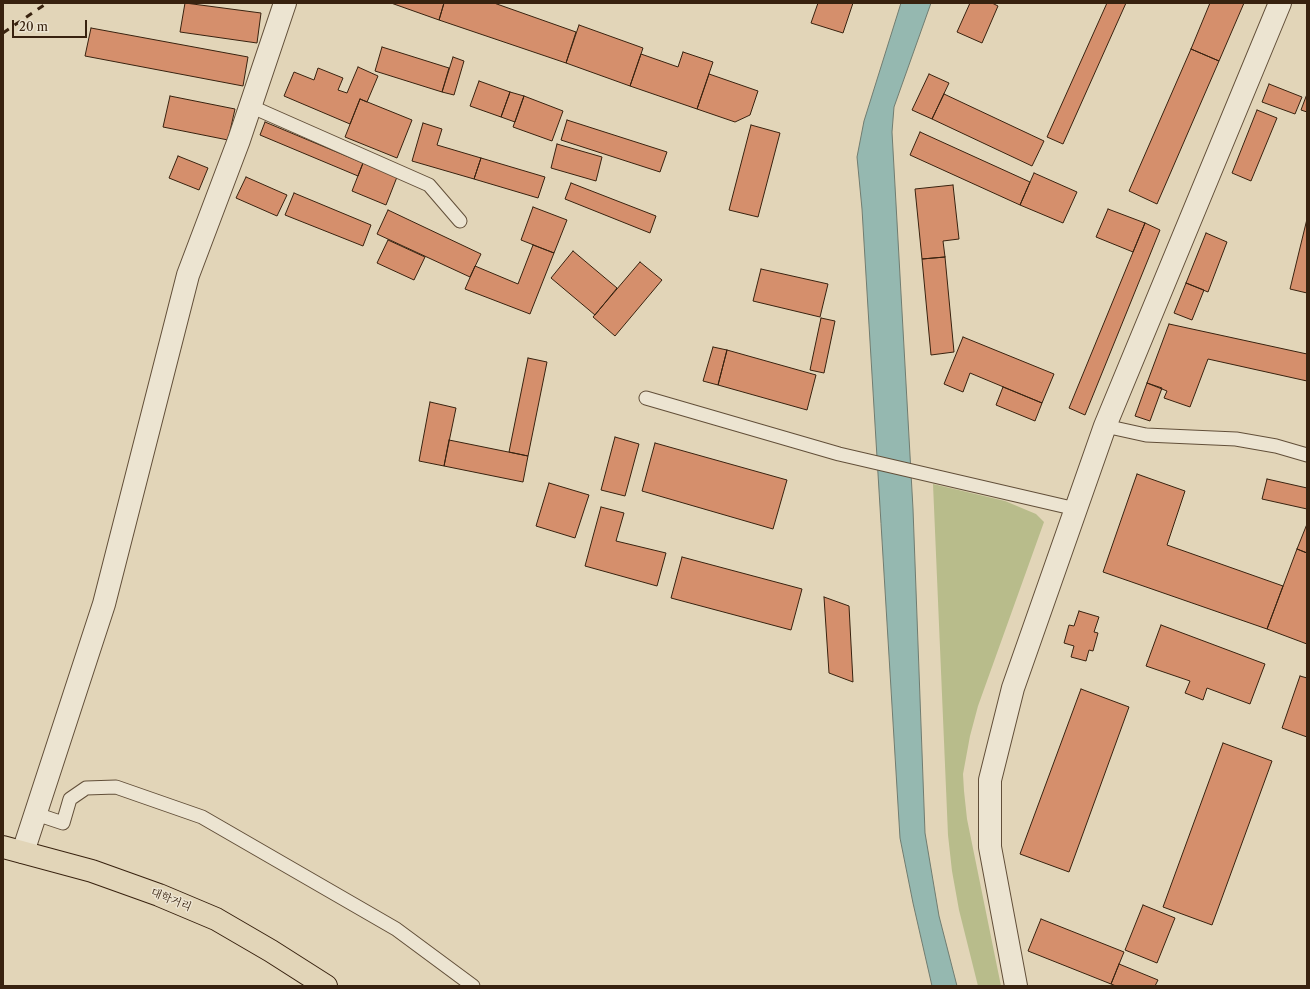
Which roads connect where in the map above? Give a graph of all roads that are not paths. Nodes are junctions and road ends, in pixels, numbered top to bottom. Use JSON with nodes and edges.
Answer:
{"nodes":[{"id":1,"x":285,"y":3,"type":"edge"},
{"id":2,"x":1280,"y":3,"type":"edge"},
{"id":3,"x":250,"y":106,"type":"junction"},
{"id":4,"x":460,"y":221,"type":"dead end"},
{"id":5,"x":646,"y":398,"type":"dead end"},
{"id":6,"x":1105,"y":426,"type":"junction"},
{"id":7,"x":1307,"y":455,"type":"edge"},
{"id":8,"x":1076,"y":508,"type":"junction"},
{"id":9,"x":36,"y":814,"type":"junction"},
{"id":10,"x":13,"y":849,"type":"edge"},
{"id":11,"x":326,"y":986,"type":"edge"},
{"id":12,"x":473,"y":986,"type":"edge"},
{"id":13,"x":1016,"y":986,"type":"edge"}],
"edges":[{"from":1,"to":3,"type":"street"},
{"from":2,"to":6,"type":"street"},
{"from":3,"to":4,"type":"lane"},
{"from":3,"to":9,"type":"street"},
{"from":5,"to":8,"type":"lane"},
{"from":6,"to":7,"type":"lane"},
{"from":6,"to":8,"type":"street"},
{"from":8,"to":13,"type":"street"},
{"from":9,"to":10,"type":"street"},
{"from":9,"to":12,"type":"lane"},
{"from":10,"to":11,"type":"main road","name":"대학거리"}]}
